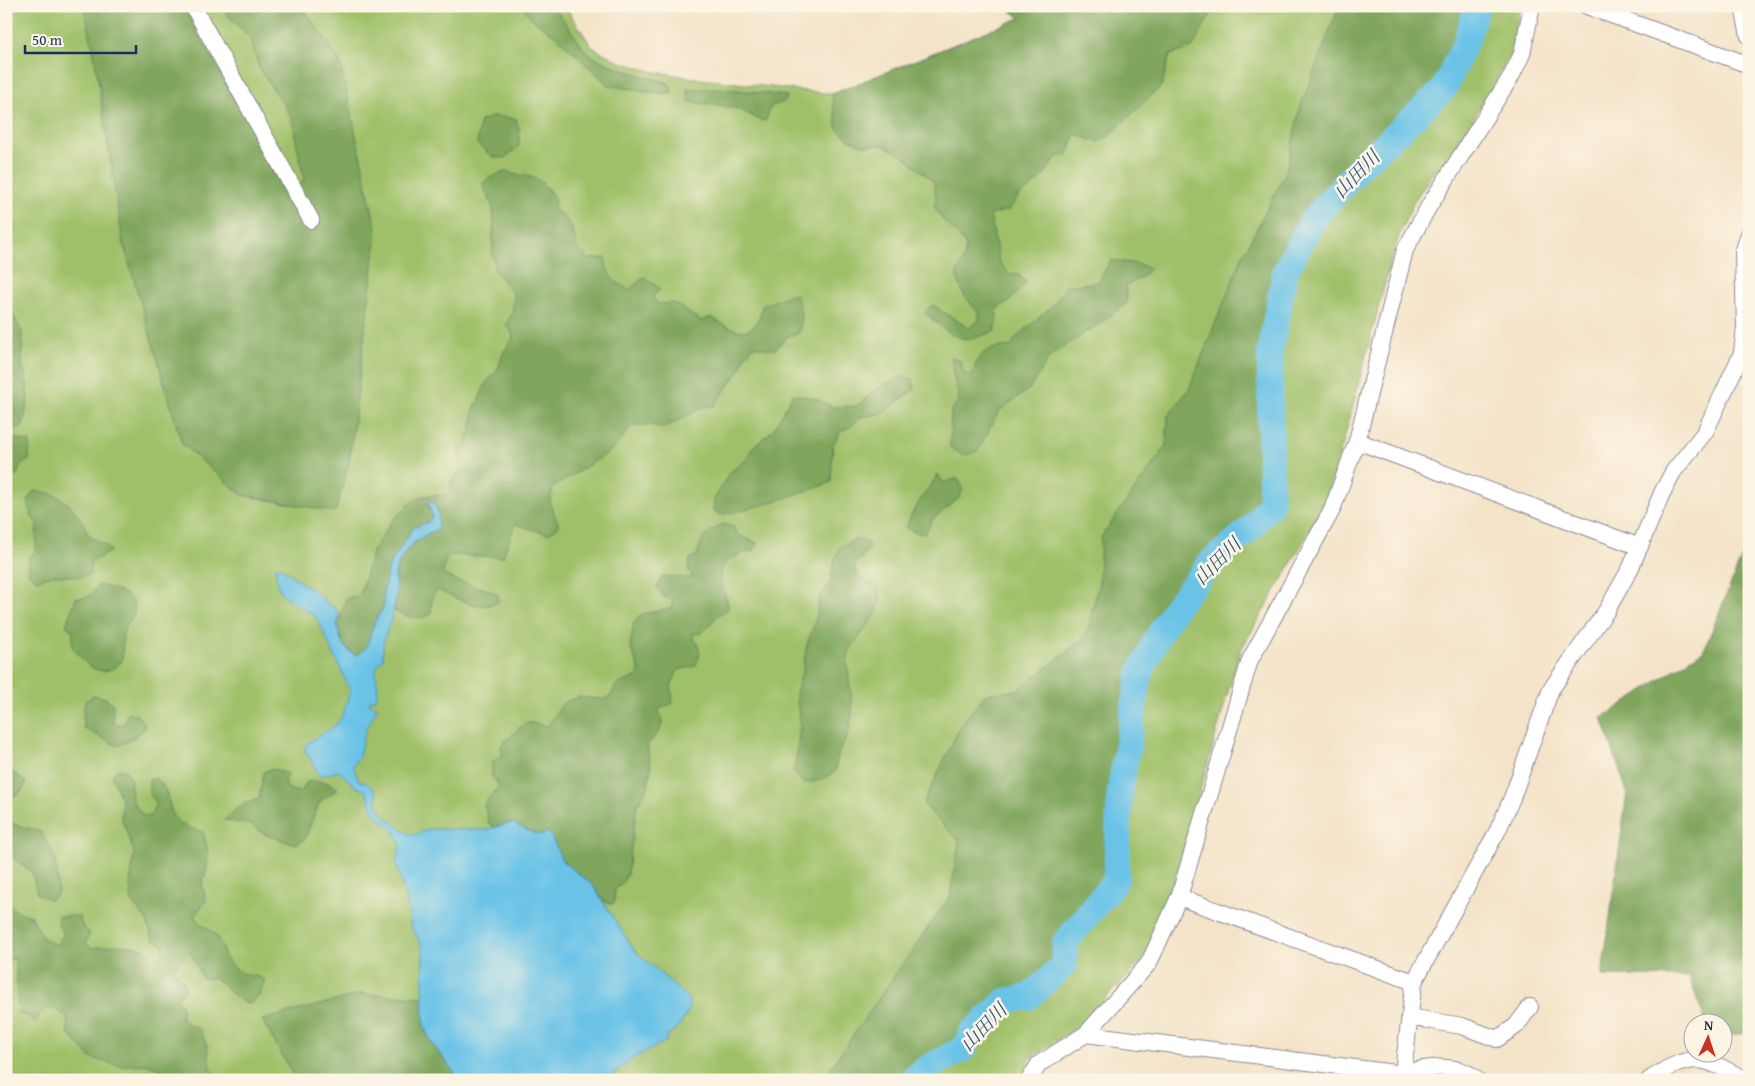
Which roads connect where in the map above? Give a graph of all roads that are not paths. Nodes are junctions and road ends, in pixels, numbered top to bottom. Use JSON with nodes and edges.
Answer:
{"nodes":[{"id":1,"x":193,"y":6,"type":"edge"},
{"id":2,"x":1532,"y":6,"type":"edge"},
{"id":3,"x":1587,"y":6,"type":"edge"},
{"id":4,"x":1742,"y":6,"type":"edge"},
{"id":5,"x":1749,"y":36,"type":"edge"},
{"id":6,"x":1749,"y":65,"type":"edge"},
{"id":7,"x":311,"y":220,"type":"dead end"},
{"id":8,"x":1749,"y":234,"type":"edge"},
{"id":9,"x":1746,"y":351,"type":"edge"},
{"id":10,"x":1357,"y":442,"type":"junction"},
{"id":11,"x":1640,"y":548,"type":"junction"},
{"id":12,"x":1178,"y":898,"type":"junction"},
{"id":13,"x":1414,"y":982,"type":"junction"},
{"id":14,"x":1530,"y":1007,"type":"dead end"},
{"id":15,"x":1409,"y":1017,"type":"junction"},
{"id":16,"x":1086,"y":1034,"type":"junction"},
{"id":17,"x":1402,"y":1077,"type":"edge"},
{"id":18,"x":1029,"y":1080,"type":"edge"},
{"id":19,"x":1477,"y":1080,"type":"edge"},
{"id":20,"x":1649,"y":1080,"type":"edge"},
{"id":21,"x":1748,"y":1080,"type":"edge"}],
"edges":[{"from":1,"to":7,"type":"street"},
{"from":2,"to":10,"type":"street"},
{"from":3,"to":6,"type":"street"},
{"from":4,"to":5,"type":"street"},
{"from":8,"to":9,"type":"street"},
{"from":9,"to":11,"type":"street"},
{"from":10,"to":11,"type":"street"},
{"from":10,"to":12,"type":"street"},
{"from":11,"to":13,"type":"street"},
{"from":12,"to":13,"type":"street"},
{"from":12,"to":16,"type":"street"},
{"from":13,"to":15,"type":"street"},
{"from":14,"to":15,"type":"street"},
{"from":15,"to":17,"type":"street"},
{"from":16,"to":17,"type":"street"},
{"from":16,"to":18,"type":"street"},
{"from":17,"to":19,"type":"street"},
{"from":20,"to":21,"type":"street"}]}
